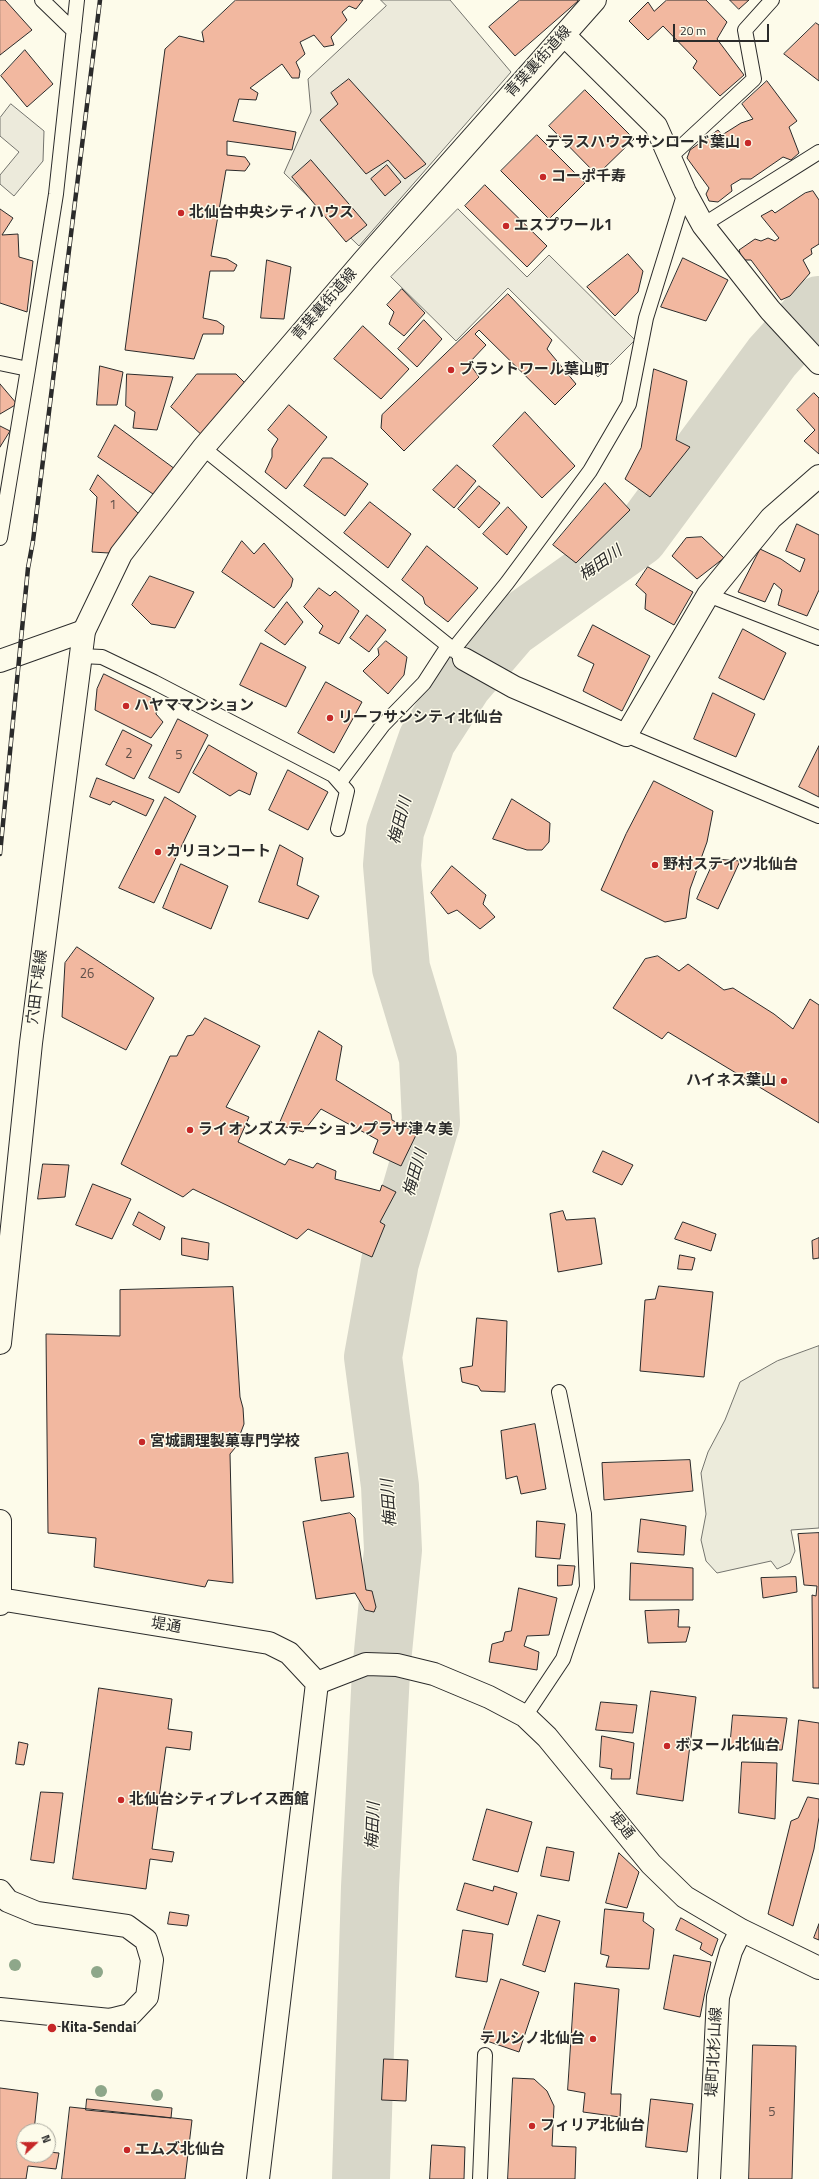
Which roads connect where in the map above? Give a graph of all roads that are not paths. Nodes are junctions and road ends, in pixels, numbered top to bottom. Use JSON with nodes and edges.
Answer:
{"nodes":[{"id":1,"x":42,"y":0,"type":"edge"},
{"id":2,"x":77,"y":0,"type":"edge"},
{"id":3,"x":595,"y":0,"type":"edge"},
{"id":4,"x":772,"y":0,"type":"edge"},
{"id":5,"x":74,"y":31,"type":"junction"},
{"id":6,"x":564,"y":35,"type":"junction"},
{"id":7,"x":819,"y":152,"type":"edge"},
{"id":8,"x":668,"y":158,"type":"junction"},
{"id":9,"x":685,"y":192,"type":"junction"},
{"id":10,"x":703,"y":225,"type":"junction"},
{"id":11,"x":813,"y":357,"type":"edge"},
{"id":12,"x":0,"y":364,"type":"edge"},
{"id":13,"x":28,"y":369,"type":"junction"},
{"id":14,"x":203,"y":448,"type":"junction"},
{"id":15,"x":819,"y":476,"type":"edge"},
{"id":16,"x":0,"y":538,"type":"edge"},
{"id":17,"x":708,"y":595,"type":"junction"},
{"id":18,"x":84,"y":631,"type":"junction"},
{"id":19,"x":819,"y":638,"type":"edge"},
{"id":20,"x":455,"y":652,"type":"junction"},
{"id":21,"x":81,"y":656,"type":"junction"},
{"id":22,"x":0,"y":661,"type":"edge"},
{"id":23,"x":626,"y":735,"type":"junction"},
{"id":24,"x":340,"y":782,"type":"junction"},
{"id":25,"x":819,"y":816,"type":"edge"},
{"id":26,"x":338,"y":829,"type":"dead end"},
{"id":27,"x":0,"y":1343,"type":"edge"},
{"id":28,"x":559,"y":1392,"type":"dead end"},
{"id":29,"x":0,"y":1521,"type":"edge"},
{"id":30,"x":0,"y":1599,"type":"edge"},
{"id":31,"x":0,"y":1604,"type":"edge"},
{"id":32,"x":317,"y":1683,"type":"junction"},
{"id":33,"x":525,"y":1716,"type":"junction"},
{"id":34,"x":0,"y":1891,"type":"edge"},
{"id":35,"x":741,"y":1930,"type":"junction"},
{"id":36,"x":819,"y":1968,"type":"edge"},
{"id":37,"x":0,"y":2009,"type":"edge"},
{"id":38,"x":485,"y":2055,"type":"dead end"},
{"id":39,"x":258,"y":2179,"type":"edge"},
{"id":40,"x":480,"y":2179,"type":"edge"},
{"id":41,"x":709,"y":2179,"type":"edge"}],
"edges":[{"from":1,"to":5,"type":"lane"},
{"from":2,"to":5,"type":"lane"},
{"from":3,"to":6,"type":"street","name":"青葉裏街道線"},
{"from":4,"to":8,"type":"lane"},
{"from":5,"to":13,"type":"lane"},
{"from":6,"to":8,"type":"street"},
{"from":6,"to":14,"type":"street","name":"青葉裏街道線"},
{"from":7,"to":10,"type":"lane"},
{"from":8,"to":9,"type":"street"},
{"from":9,"to":10,"type":"street"},
{"from":9,"to":20,"type":"lane"},
{"from":10,"to":11,"type":"street"},
{"from":12,"to":13,"type":"lane"},
{"from":13,"to":16,"type":"lane"},
{"from":14,"to":18,"type":"street","name":"青葉裏街道線"},
{"from":14,"to":20,"type":"lane"},
{"from":15,"to":17,"type":"street"},
{"from":17,"to":19,"type":"lane"},
{"from":17,"to":23,"type":"street"},
{"from":18,"to":21,"type":"street","name":"穴田下堤線"},
{"from":18,"to":22,"type":"street"},
{"from":20,"to":23,"type":"street"},
{"from":20,"to":24,"type":"lane"},
{"from":21,"to":24,"type":"lane"},
{"from":21,"to":27,"type":"street","name":"穴田下堤線"},
{"from":23,"to":25,"type":"lane"},
{"from":24,"to":26,"type":"lane"},
{"from":28,"to":33,"type":"lane"},
{"from":29,"to":30,"type":"street"},
{"from":30,"to":31,"type":"street"},
{"from":30,"to":32,"type":"street","name":"堤通"},
{"from":32,"to":33,"type":"street","name":"堤通"},
{"from":32,"to":39,"type":"street"},
{"from":33,"to":35,"type":"street","name":"堤通"},
{"from":34,"to":37,"type":"street"},
{"from":35,"to":36,"type":"street","name":"堤通"},
{"from":35,"to":41,"type":"street","name":"堤町北杉山線"},
{"from":38,"to":40,"type":"lane"}]}
